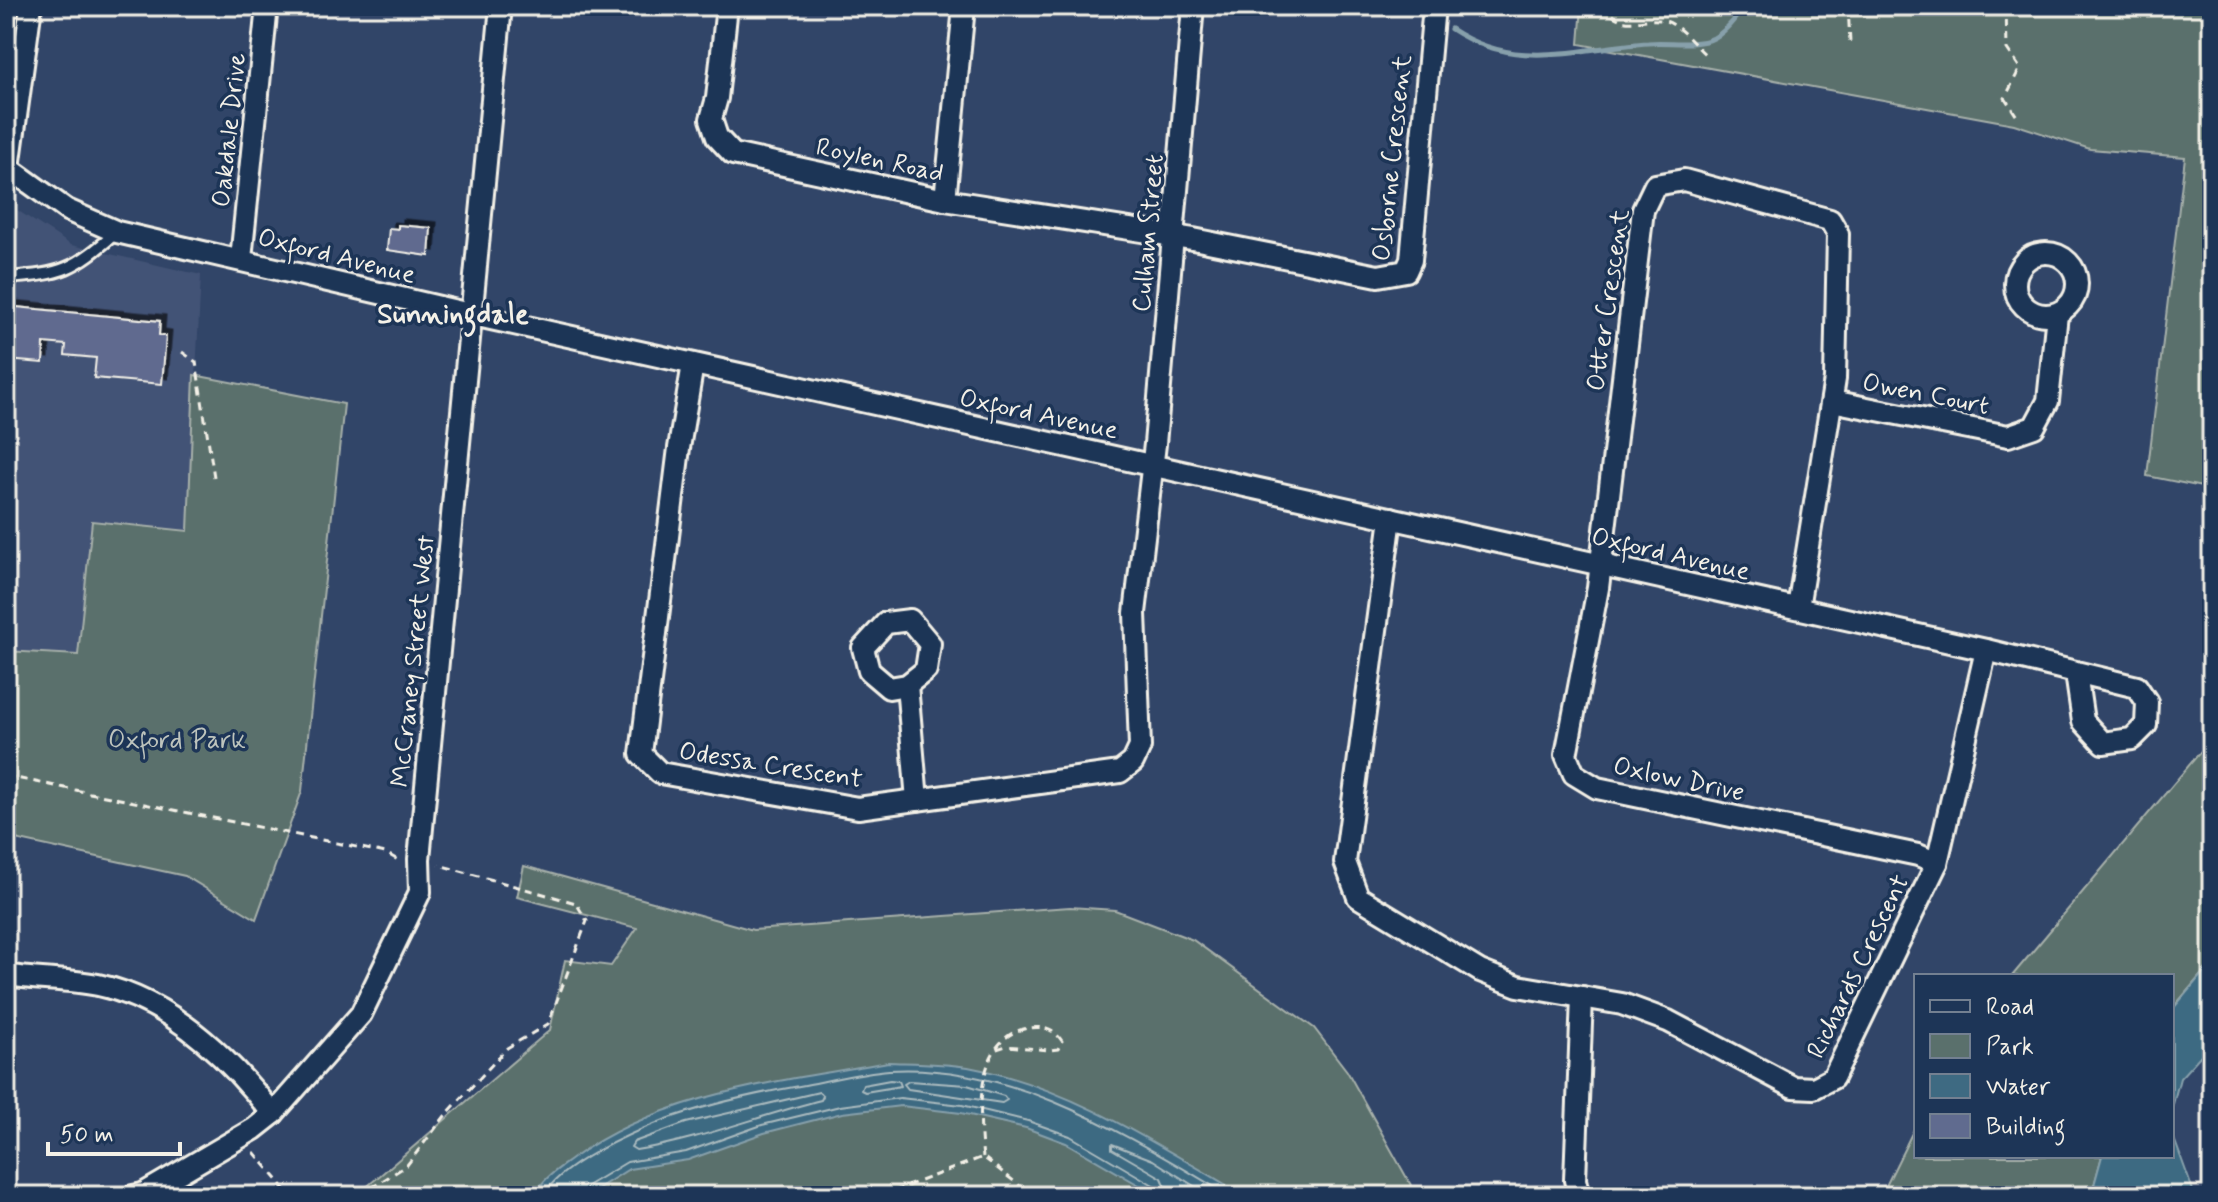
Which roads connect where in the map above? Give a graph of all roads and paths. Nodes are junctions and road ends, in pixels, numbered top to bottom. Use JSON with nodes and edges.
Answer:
{"nodes":[{"id":1,"x":31,"y":6,"type":"edge"},
{"id":2,"x":267,"y":6,"type":"edge"},
{"id":3,"x":501,"y":6,"type":"edge"},
{"id":4,"x":727,"y":6,"type":"edge"},
{"id":5,"x":1193,"y":6,"type":"edge"},
{"id":6,"x":1434,"y":6,"type":"edge"},
{"id":7,"x":1601,"y":6,"type":"edge"},
{"id":8,"x":1848,"y":6,"type":"edge"},
{"id":9,"x":2006,"y":6,"type":"edge"},
{"id":10,"x":964,"y":7,"type":"edge"},
{"id":11,"x":1850,"y":43,"type":"dead end"},
{"id":12,"x":1707,"y":56,"type":"dead end"},
{"id":13,"x":2018,"y":118,"type":"dead end"},
{"id":14,"x":7,"y":167,"type":"edge"},
{"id":15,"x":945,"y":200,"type":"junction"},
{"id":16,"x":117,"y":232,"type":"junction"},
{"id":17,"x":1172,"y":235,"type":"junction"},
{"id":18,"x":241,"y":259,"type":"junction"},
{"id":19,"x":6,"y":278,"type":"edge"},
{"id":20,"x":2057,"y":314,"type":"dead end"},
{"id":21,"x":471,"y":315,"type":"junction"},
{"id":22,"x":182,"y":352,"type":"dead end"},
{"id":23,"x":693,"y":364,"type":"junction"},
{"id":24,"x":1832,"y":401,"type":"junction"},
{"id":25,"x":1152,"y":464,"type":"junction"},
{"id":26,"x":214,"y":477,"type":"dead end"},
{"id":27,"x":1391,"y":518,"type":"junction"},
{"id":28,"x":1600,"y":564,"type":"junction"},
{"id":29,"x":1798,"y":608,"type":"junction"},
{"id":30,"x":1986,"y":650,"type":"junction"},
{"id":31,"x":2076,"y":673,"type":"dead end"},
{"id":32,"x":907,"y":685,"type":"dead end"},
{"id":33,"x":6,"y":776,"type":"edge"},
{"id":34,"x":917,"y":800,"type":"junction"},
{"id":35,"x":419,"y":859,"type":"junction"},
{"id":36,"x":1937,"y":863,"type":"junction"},
{"id":37,"x":6,"y":975,"type":"edge"},
{"id":38,"x":1582,"y":997,"type":"junction"},
{"id":39,"x":994,"y":1050,"type":"junction"},
{"id":40,"x":273,"y":1114,"type":"junction"},
{"id":41,"x":241,"y":1137,"type":"junction"},
{"id":42,"x":983,"y":1157,"type":"junction"},
{"id":43,"x":133,"y":1196,"type":"edge"},
{"id":44,"x":291,"y":1196,"type":"edge"},
{"id":45,"x":359,"y":1196,"type":"edge"},
{"id":46,"x":881,"y":1196,"type":"edge"},
{"id":47,"x":1026,"y":1196,"type":"edge"},
{"id":48,"x":1579,"y":1196,"type":"edge"}],
"edges":[{"from":1,"to":14,"type":"street"},
{"from":2,"to":18,"type":"street","name":"Oakdale Drive"},
{"from":3,"to":21,"type":"street","name":"McCraney Street West"},
{"from":4,"to":15,"type":"street","name":"Roylen Road"},
{"from":5,"to":17,"type":"street","name":"Culham Street"},
{"from":6,"to":17,"type":"street","name":"Osborne Crescent"},
{"from":7,"to":12,"type":"path"},
{"from":8,"to":11,"type":"path"},
{"from":9,"to":13,"type":"path"},
{"from":10,"to":15,"type":"street"},
{"from":14,"to":16,"type":"street","name":"Oxford Avenue"},
{"from":15,"to":17,"type":"street","name":"Roylen Road"},
{"from":16,"to":18,"type":"street","name":"Oxford Avenue"},
{"from":16,"to":19,"type":"lane"},
{"from":17,"to":25,"type":"street","name":"Culham Street"},
{"from":18,"to":21,"type":"street","name":"Oxford Avenue"},
{"from":20,"to":24,"type":"street","name":"Owen Court"},
{"from":21,"to":23,"type":"street","name":"Oxford Avenue"},
{"from":21,"to":35,"type":"street","name":"McCraney Street West"},
{"from":22,"to":26,"type":"path"},
{"from":23,"to":25,"type":"street","name":"Oxford Avenue"},
{"from":23,"to":34,"type":"street","name":"Odessa Crescent"},
{"from":24,"to":28,"type":"street","name":"Otter Crescent"},
{"from":24,"to":29,"type":"street","name":"Otter Crescent"},
{"from":25,"to":27,"type":"street","name":"Oxford Avenue"},
{"from":25,"to":34,"type":"street","name":"Odessa Crescent"},
{"from":27,"to":28,"type":"street","name":"Oxford Avenue"},
{"from":27,"to":38,"type":"street","name":"Richards Crescent"},
{"from":28,"to":29,"type":"street","name":"Oxford Avenue"},
{"from":28,"to":36,"type":"street","name":"Oxlow Drive"},
{"from":29,"to":30,"type":"street","name":"Oxford Avenue"},
{"from":30,"to":31,"type":"street","name":"Oxford Avenue"},
{"from":30,"to":36,"type":"street","name":"Richards Crescent"},
{"from":32,"to":34,"type":"street"},
{"from":33,"to":35,"type":"path"},
{"from":35,"to":40,"type":"street","name":"McCraney Street West"},
{"from":35,"to":45,"type":"path"},
{"from":36,"to":38,"type":"street","name":"Richards Crescent"},
{"from":37,"to":40,"type":"street"},
{"from":38,"to":48,"type":"street"},
{"from":39,"to":39,"type":"path"},
{"from":39,"to":42,"type":"path"},
{"from":40,"to":41,"type":"street","name":"McCraney Street West"},
{"from":41,"to":43,"type":"street","name":"McCraney Street West"},
{"from":41,"to":44,"type":"path"},
{"from":42,"to":46,"type":"path"},
{"from":42,"to":47,"type":"path"}]}
